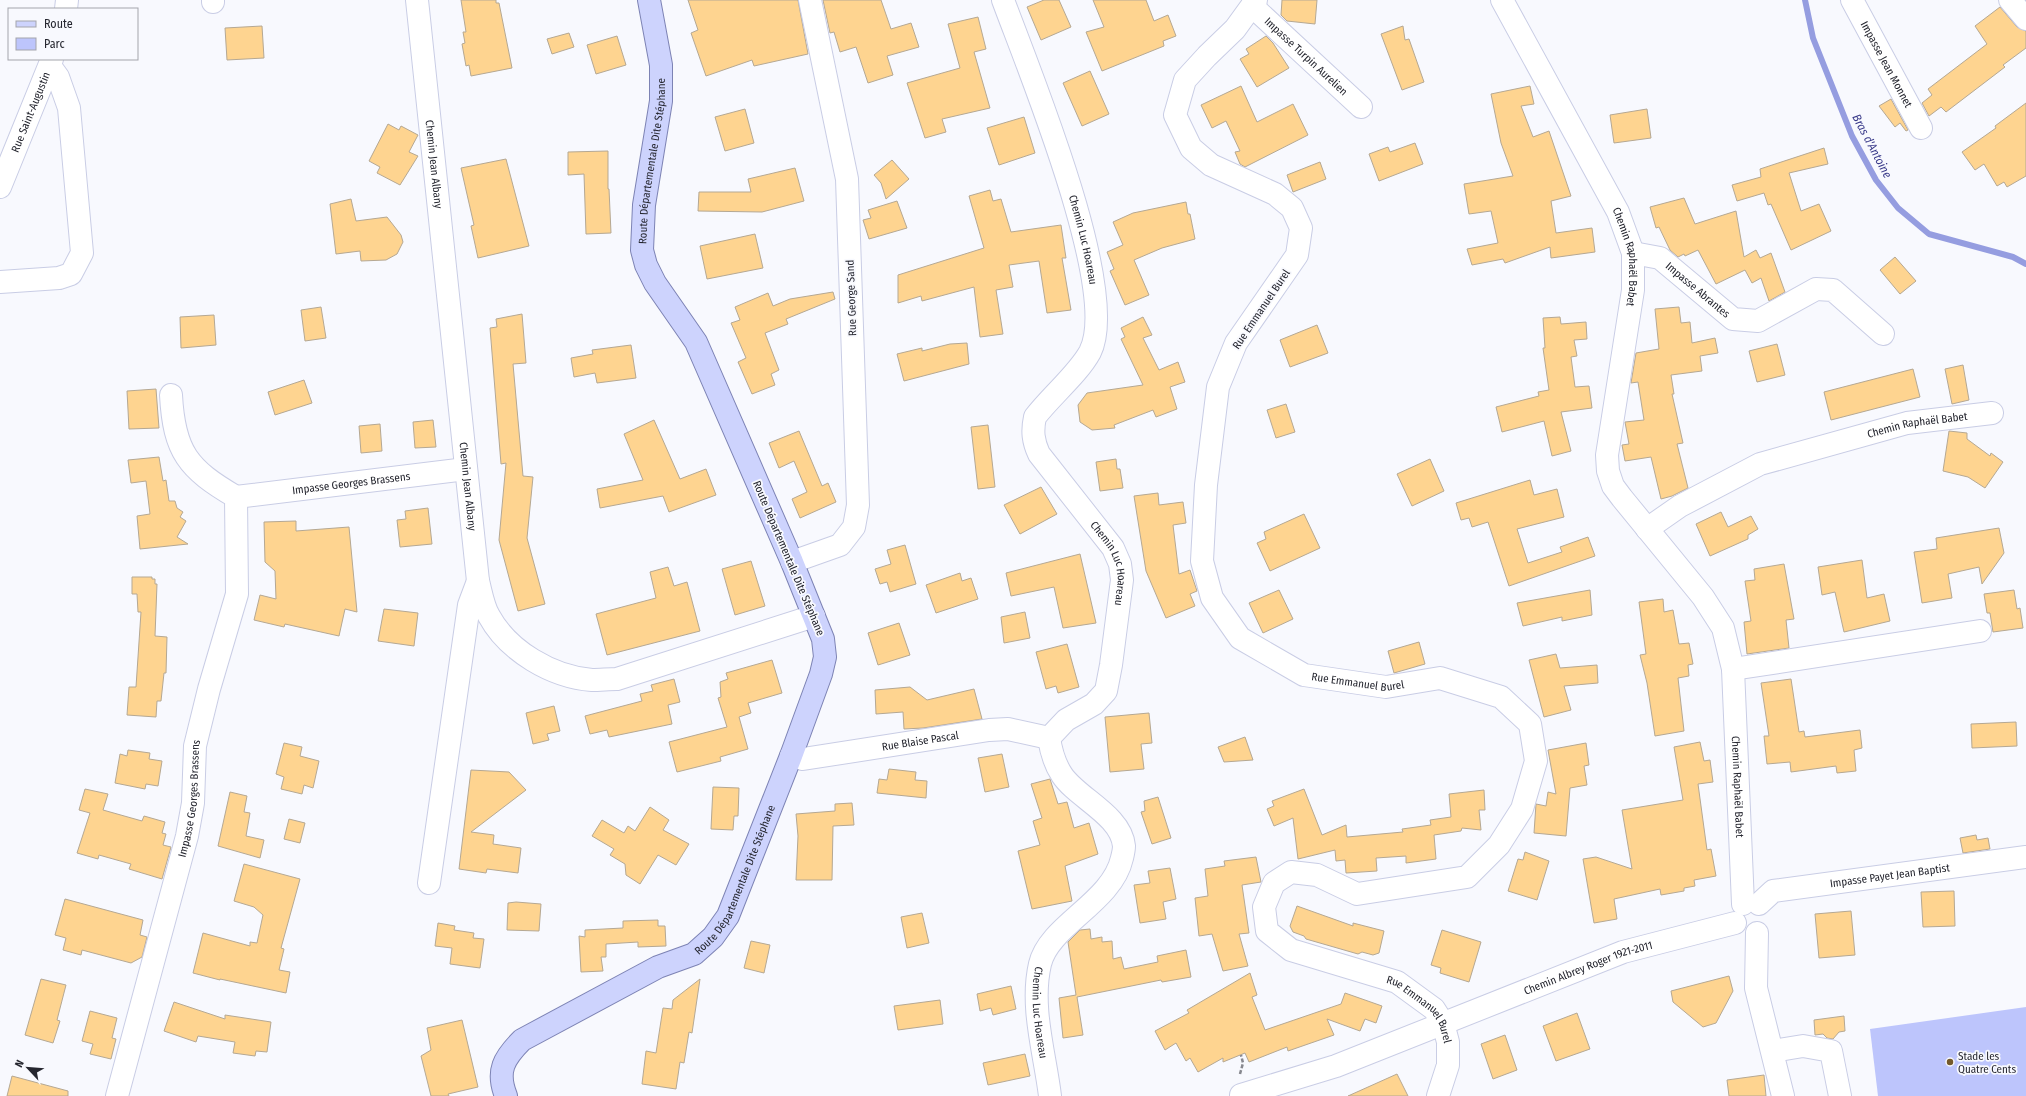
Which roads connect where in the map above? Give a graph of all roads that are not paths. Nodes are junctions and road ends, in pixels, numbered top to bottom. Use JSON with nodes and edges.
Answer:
{"nodes":[{"id":1,"x":417,"y":0,"type":"edge"},
{"id":2,"x":649,"y":0,"type":"edge"},
{"id":3,"x":810,"y":0,"type":"edge"},
{"id":4,"x":1003,"y":0,"type":"edge"},
{"id":5,"x":1502,"y":0,"type":"edge"},
{"id":6,"x":1852,"y":0,"type":"edge"},
{"id":7,"x":2010,"y":0,"type":"edge"},
{"id":8,"x":1254,"y":3,"type":"edge"},
{"id":9,"x":2026,"y":19,"type":"edge"},
{"id":10,"x":51,"y":62,"type":"edge"},
{"id":11,"x":1361,"y":107,"type":"dead end"},
{"id":12,"x":1921,"y":128,"type":"dead end"},
{"id":13,"x":0,"y":187,"type":"edge"},
{"id":14,"x":1633,"y":253,"type":"junction"},
{"id":15,"x":0,"y":282,"type":"edge"},
{"id":16,"x":1883,"y":334,"type":"dead end"},
{"id":17,"x":171,"y":395,"type":"dead end"},
{"id":18,"x":1992,"y":414,"type":"dead end"},
{"id":19,"x":466,"y":469,"type":"junction"},
{"id":20,"x":236,"y":497,"type":"junction"},
{"id":21,"x":1647,"y":529,"type":"junction"},
{"id":22,"x":792,"y":562,"type":"junction"},
{"id":23,"x":478,"y":580,"type":"junction"},
{"id":24,"x":814,"y":616,"type":"junction"},
{"id":25,"x":1980,"y":631,"type":"dead end"},
{"id":26,"x":1733,"y":669,"type":"junction"},
{"id":27,"x":1049,"y":738,"type":"junction"},
{"id":28,"x":791,"y":756,"type":"junction"},
{"id":29,"x":2026,"y":857,"type":"edge"},
{"id":30,"x":428,"y":883,"type":"dead end"},
{"id":31,"x":1746,"y":910,"type":"junction"},
{"id":32,"x":1757,"y":933,"type":"junction"},
{"id":33,"x":1443,"y":1023,"type":"junction"},
{"id":34,"x":1773,"y":1051,"type":"junction"},
{"id":35,"x":1240,"y":1086,"type":"road end"},
{"id":36,"x":117,"y":1096,"type":"edge"},
{"id":37,"x":506,"y":1096,"type":"edge"},
{"id":38,"x":1050,"y":1096,"type":"edge"},
{"id":39,"x":1438,"y":1096,"type":"edge"},
{"id":40,"x":1783,"y":1096,"type":"edge"},
{"id":41,"x":1840,"y":1096,"type":"edge"}],
"edges":[{"from":1,"to":19,"type":"street","name":"Chemin Jean Albany"},
{"from":2,"to":22,"type":"main road","name":"Route Départementale Dite Stéphane"},
{"from":3,"to":22,"type":"street","name":"Rue George Sand"},
{"from":4,"to":27,"type":"street","name":"Chemin Luc Hoareau"},
{"from":5,"to":14,"type":"street","name":"Chemin Raphaël Babet"},
{"from":6,"to":12,"type":"street","name":"Impasse Jean Monnet"},
{"from":7,"to":9,"type":"street"},
{"from":8,"to":11,"type":"street","name":"Impasse Turpin Aurelien"},
{"from":8,"to":33,"type":"street","name":"Rue Emmanuel Burel"},
{"from":10,"to":13,"type":"street","name":"Rue Saint-Augustin"},
{"from":10,"to":15,"type":"street"},
{"from":14,"to":16,"type":"street","name":"Impasse Abrantes"},
{"from":14,"to":21,"type":"street","name":"Chemin Raphaël Babet"},
{"from":17,"to":20,"type":"street"},
{"from":18,"to":21,"type":"street","name":"Chemin Raphaël Babet"},
{"from":19,"to":20,"type":"street","name":"Impasse Georges Brassens"},
{"from":19,"to":23,"type":"street","name":"Chemin Jean Albany"},
{"from":20,"to":36,"type":"street","name":"Impasse Georges Brassens"},
{"from":21,"to":26,"type":"street","name":"Chemin Raphaël Babet"},
{"from":22,"to":24,"type":"main road","name":"Route Départementale Dite Stéphane"},
{"from":23,"to":24,"type":"street","name":"Chemin Jean Albany"},
{"from":23,"to":30,"type":"street"},
{"from":24,"to":28,"type":"main road","name":"Route Départementale Dite Stéphane"},
{"from":25,"to":26,"type":"street"},
{"from":26,"to":31,"type":"street","name":"Chemin Raphaël Babet"},
{"from":27,"to":28,"type":"street","name":"Rue Blaise Pascal"},
{"from":27,"to":38,"type":"street","name":"Chemin Luc Hoareau"},
{"from":28,"to":37,"type":"main road","name":"Route Départementale Dite Stéphane"},
{"from":29,"to":31,"type":"street","name":"Impasse Payet Jean Baptist"},
{"from":31,"to":32,"type":"street"},
{"from":31,"to":32,"type":"street"},
{"from":31,"to":33,"type":"street","name":"Chemin Albrey Roger 1921-2011"},
{"from":32,"to":34,"type":"street"},
{"from":33,"to":35,"type":"street","name":"Chemin Albrey Roger 1921-2011"},
{"from":33,"to":39,"type":"street","name":"Rue Emmanuel Burel"},
{"from":34,"to":40,"type":"street"},
{"from":34,"to":41,"type":"street"}]}
